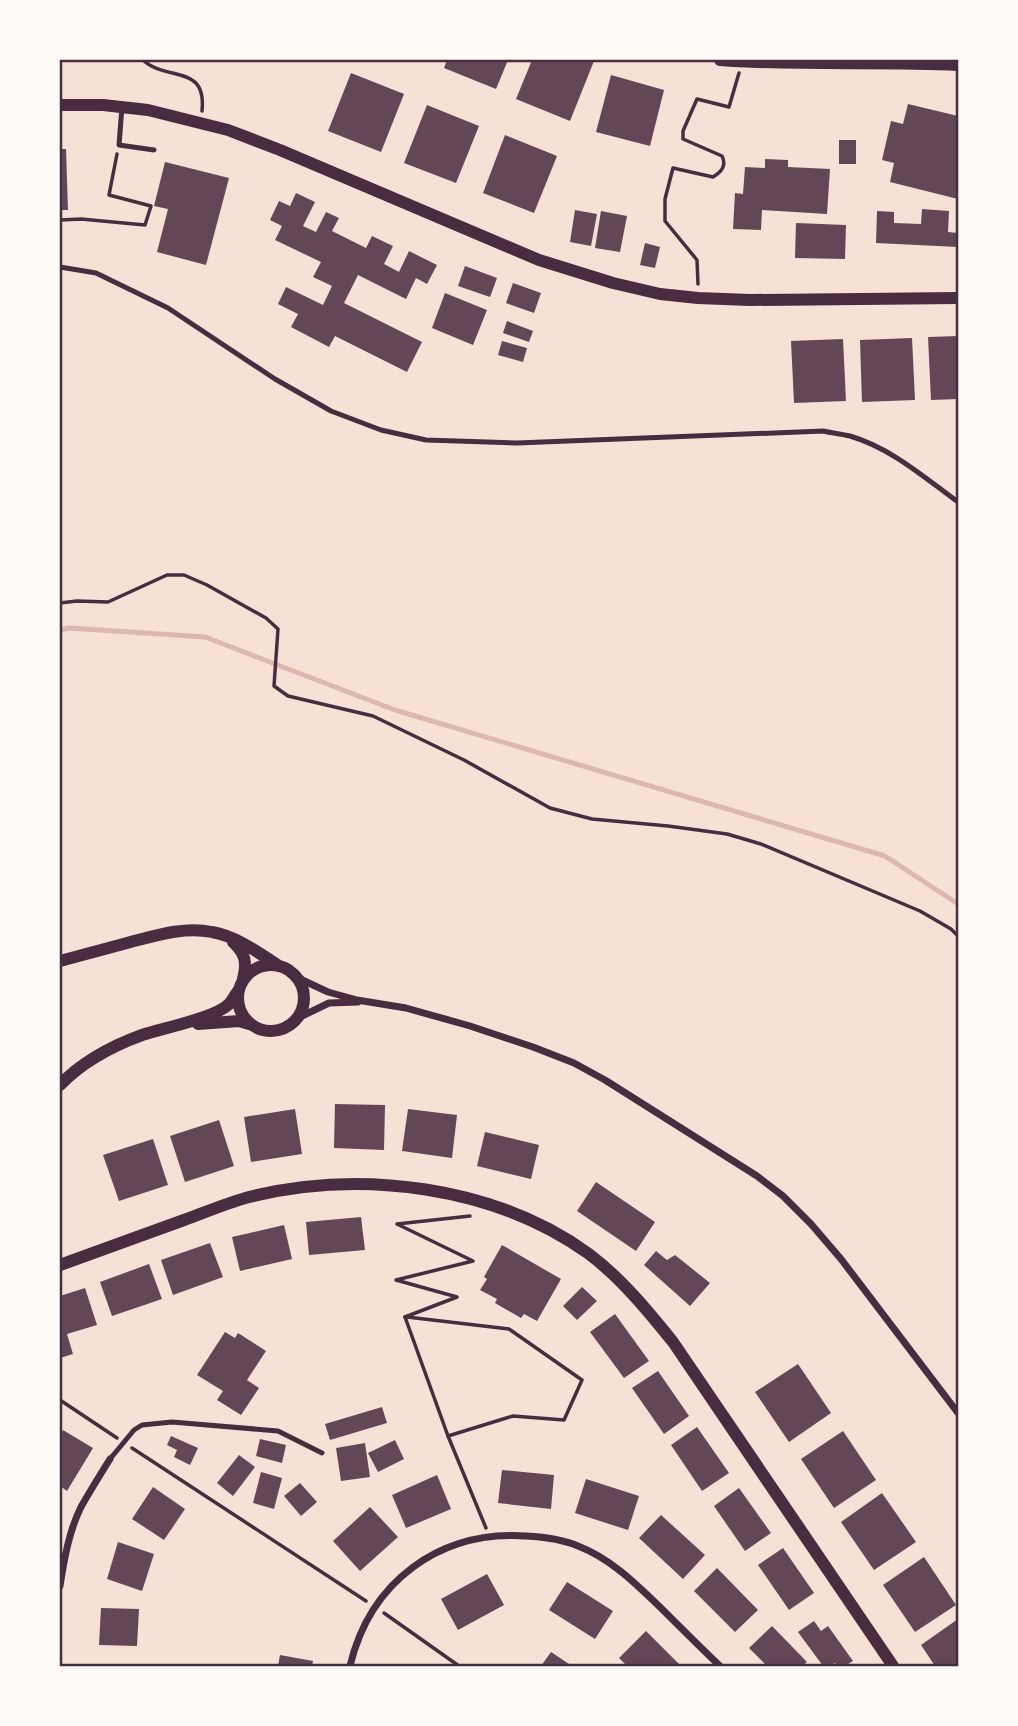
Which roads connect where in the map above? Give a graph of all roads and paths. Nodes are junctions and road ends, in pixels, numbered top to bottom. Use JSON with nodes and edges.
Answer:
{"nodes":[{"id":1,"x":144,"y":60,"type":"edge"},
{"id":2,"x":720,"y":60,"type":"edge"},
{"id":3,"x":743,"y":61,"type":"junction"},
{"id":4,"x":958,"y":65,"type":"edge"},
{"id":5,"x":60,"y":105,"type":"edge"},
{"id":6,"x":122,"y":107,"type":"junction"},
{"id":7,"x":201,"y":123,"type":"junction"},
{"id":8,"x":119,"y":145,"type":"junction"},
{"id":9,"x":154,"y":150,"type":"dead end"},
{"id":10,"x":60,"y":220,"type":"edge"},
{"id":11,"x":60,"y":267,"type":"edge"},
{"id":12,"x":698,"y":298,"type":"junction"},
{"id":13,"x":958,"y":298,"type":"edge"},
{"id":14,"x":958,"y":502,"type":"edge"},
{"id":15,"x":60,"y":603,"type":"edge"},
{"id":16,"x":225,"y":936,"type":"junction"},
{"id":17,"x":958,"y":936,"type":"edge"},
{"id":18,"x":60,"y":961,"type":"edge"},
{"id":19,"x":279,"y":966,"type":"junction"},
{"id":20,"x":298,"y":978,"type":"junction"},
{"id":21,"x":241,"y":984,"type":"junction"},
{"id":22,"x":369,"y":1002,"type":"junction"},
{"id":23,"x":298,"y":1018,"type":"junction"},
{"id":24,"x":250,"y":1024,"type":"junction"},
{"id":25,"x":165,"y":1028,"type":"junction"},
{"id":26,"x":60,"y":1085,"type":"edge"},
{"id":27,"x":483,"y":1203,"type":"junction"},
{"id":28,"x":60,"y":1265,"type":"edge"},
{"id":29,"x":405,"y":1317,"type":"junction"},
{"id":30,"x":60,"y":1400,"type":"edge"},
{"id":31,"x":958,"y":1413,"type":"edge"},
{"id":32,"x":448,"y":1436,"type":"junction"},
{"id":33,"x":124,"y":1442,"type":"junction"},
{"id":34,"x":322,"y":1453,"type":"dead end"},
{"id":35,"x":110,"y":1459,"type":"joint"},
{"id":36,"x":489,"y":1536,"type":"junction"},
{"id":37,"x":60,"y":1587,"type":"edge"},
{"id":38,"x":376,"y":1607,"type":"junction"},
{"id":39,"x":351,"y":1667,"type":"edge"},
{"id":40,"x":459,"y":1667,"type":"edge"},
{"id":41,"x":720,"y":1667,"type":"edge"},
{"id":42,"x":893,"y":1667,"type":"edge"}],
"edges":[{"from":1,"to":7,"type":"path"},
{"from":2,"to":3,"type":"street"},
{"from":3,"to":4,"type":"street"},
{"from":3,"to":12,"type":"path"},
{"from":5,"to":6,"type":"street"},
{"from":6,"to":7,"type":"street"},
{"from":6,"to":8,"type":"lane"},
{"from":7,"to":12,"type":"street"},
{"from":8,"to":9,"type":"lane"},
{"from":8,"to":10,"type":"path"},
{"from":11,"to":14,"type":"lane"},
{"from":12,"to":13,"type":"street"},
{"from":15,"to":17,"type":"path"},
{"from":16,"to":18,"type":"street"},
{"from":16,"to":19,"type":"street"},
{"from":16,"to":21,"type":"street"},
{"from":19,"to":20,"type":"street"},
{"from":19,"to":21,"type":"street"},
{"from":20,"to":22,"type":"street"},
{"from":20,"to":23,"type":"street"},
{"from":21,"to":24,"type":"street"},
{"from":21,"to":25,"type":"street"},
{"from":22,"to":23,"type":"street"},
{"from":22,"to":31,"type":"street"},
{"from":23,"to":24,"type":"street"},
{"from":24,"to":25,"type":"street"},
{"from":25,"to":26,"type":"street"},
{"from":27,"to":28,"type":"street"},
{"from":27,"to":29,"type":"path"},
{"from":27,"to":42,"type":"street"},
{"from":29,"to":32,"type":"path"},
{"from":29,"to":32,"type":"path"},
{"from":30,"to":33,"type":"path"},
{"from":32,"to":36,"type":"path"},
{"from":33,"to":34,"type":"lane"},
{"from":33,"to":35,"type":"lane"},
{"from":33,"to":38,"type":"path"},
{"from":35,"to":37,"type":"street"},
{"from":36,"to":38,"type":"street"},
{"from":36,"to":41,"type":"street"},
{"from":38,"to":39,"type":"street"},
{"from":38,"to":40,"type":"path"}]}
